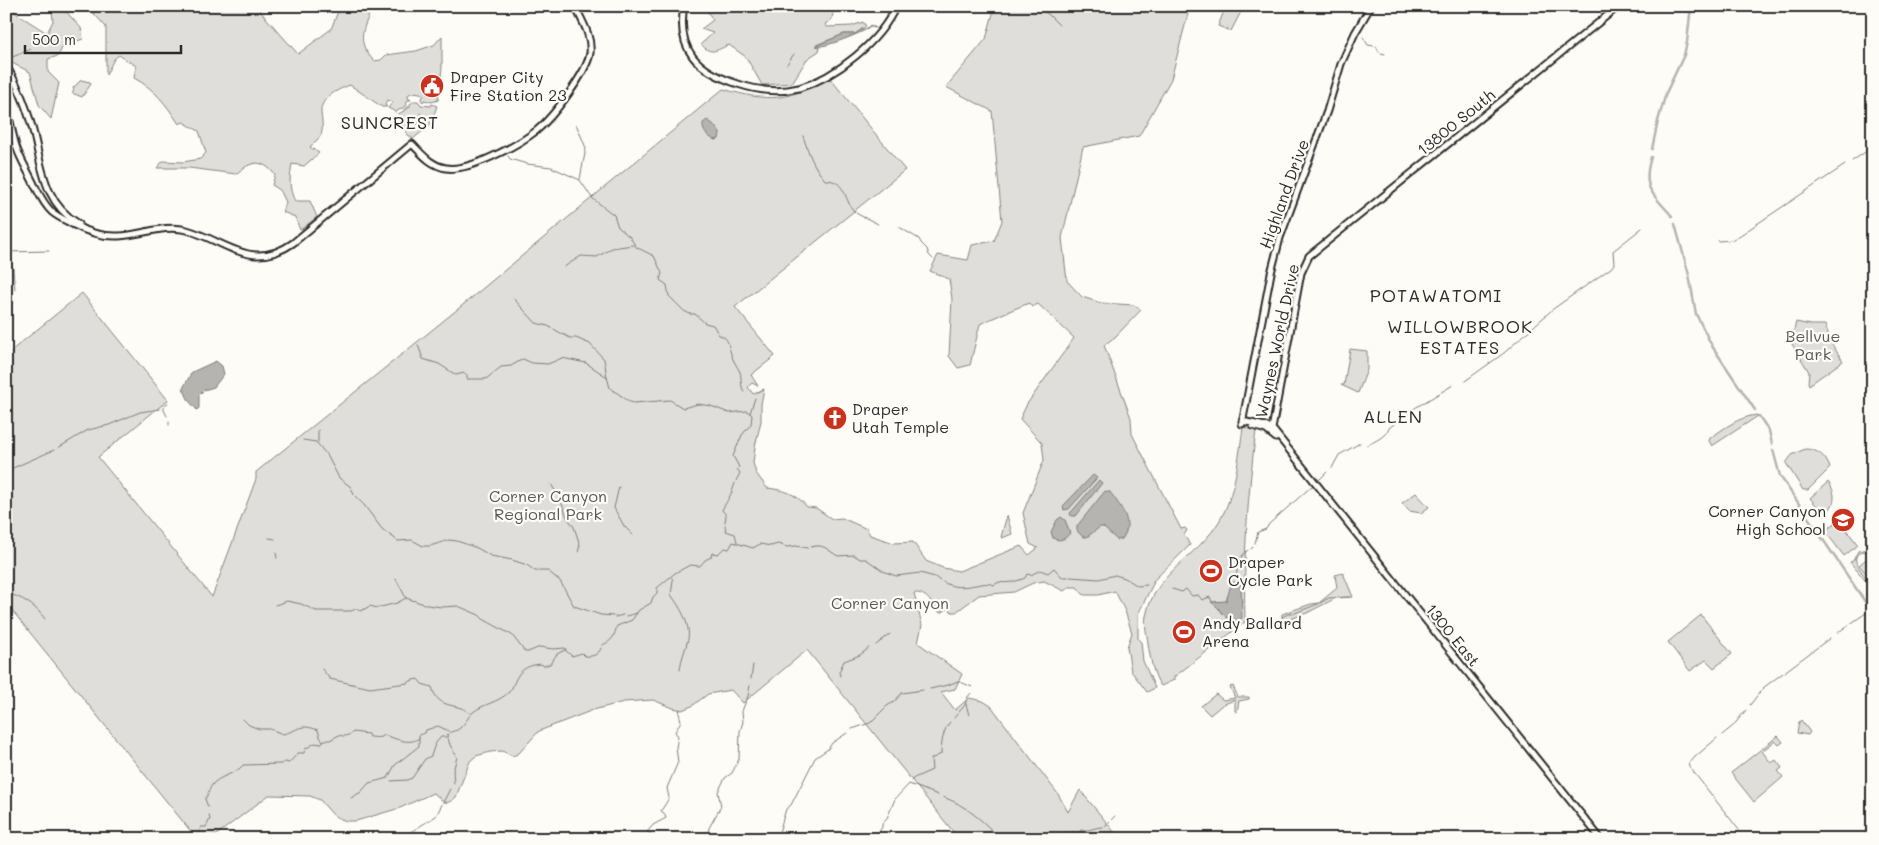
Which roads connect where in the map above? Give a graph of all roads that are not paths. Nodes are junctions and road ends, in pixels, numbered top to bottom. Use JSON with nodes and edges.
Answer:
{"nodes":[{"id":1,"x":575,"y":6,"type":"edge"},
{"id":2,"x":684,"y":6,"type":"edge"},
{"id":3,"x":896,"y":6,"type":"edge"},
{"id":4,"x":1371,"y":6,"type":"edge"},
{"id":5,"x":1620,"y":6,"type":"edge"},
{"id":6,"x":6,"y":66,"type":"edge"},
{"id":7,"x":6,"y":105,"type":"edge"},
{"id":8,"x":102,"y":236,"type":"junction"},
{"id":9,"x":1308,"y":258,"type":"joint"},
{"id":10,"x":1246,"y":399,"type":"junction"},
{"id":11,"x":1241,"y":422,"type":"junction"},
{"id":12,"x":1256,"y":424,"type":"junction"},
{"id":13,"x":1270,"y":430,"type":"junction"},
{"id":14,"x":1602,"y":839,"type":"edge"}],
"edges":[{"from":1,"to":8,"type":"main road"},
{"from":2,"to":3,"type":"main road"},
{"from":4,"to":10,"type":"main road","name":"Highland Drive"},
{"from":5,"to":9,"type":"main road","name":"13800 South"},
{"from":6,"to":8,"type":"main road"},
{"from":7,"to":8,"type":"main road"},
{"from":9,"to":13,"type":"main road","name":"Waynes World Drive"},
{"from":10,"to":11,"type":"main road","name":"Highland Drive"},
{"from":10,"to":12,"type":"main road"},
{"from":11,"to":12,"type":"main road"},
{"from":11,"to":13,"type":"main road"},
{"from":12,"to":13,"type":"main road"},
{"from":13,"to":14,"type":"main road","name":"1300 East"}]}
